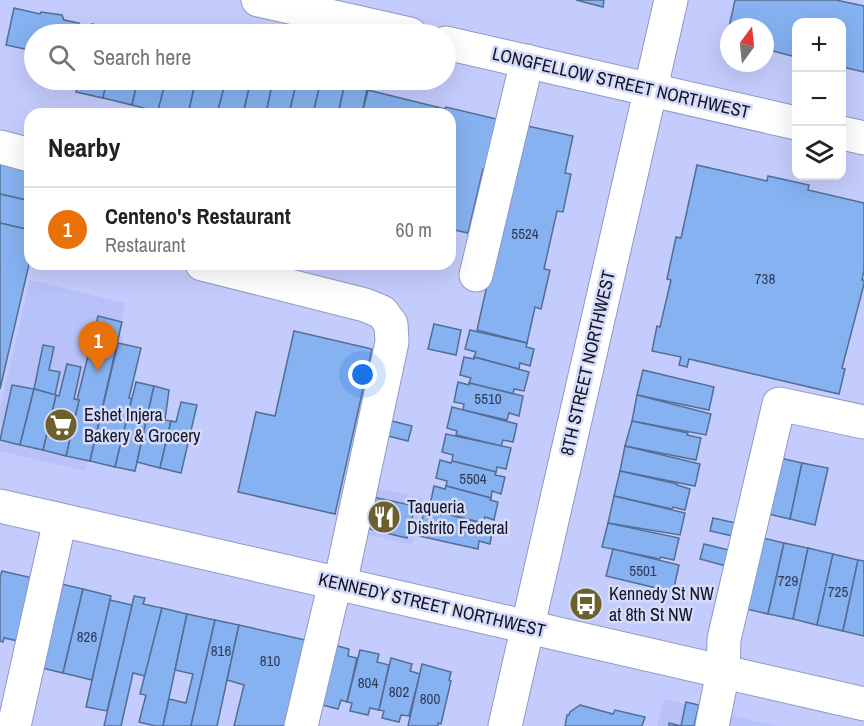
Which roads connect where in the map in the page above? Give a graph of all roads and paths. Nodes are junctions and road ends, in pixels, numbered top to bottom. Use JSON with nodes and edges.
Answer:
{"nodes":[{"id":1,"x":258,"y":0,"type":"edge"},
{"id":2,"x":671,"y":0,"type":"edge"},
{"id":3,"x":365,"y":24,"type":"edge"},
{"id":4,"x":456,"y":45,"type":"edge"},
{"id":5,"x":527,"y":61,"type":"junction"},
{"id":6,"x":651,"y":90,"type":"junction"},
{"id":7,"x":792,"y":122,"type":"edge"},
{"id":8,"x":846,"y":134,"type":"edge"},
{"id":9,"x":864,"y":138,"type":"edge"},
{"id":10,"x":0,"y":147,"type":"edge"},
{"id":11,"x":24,"y":153,"type":"edge"},
{"id":12,"x":227,"y":270,"type":"edge"},
{"id":13,"x":476,"y":274,"type":"dead end"},
{"id":14,"x":864,"y":422,"type":"edge"},
{"id":15,"x":0,"y":506,"type":"edge"},
{"id":16,"x":60,"y":520,"type":"junction"},
{"id":17,"x":337,"y":583,"type":"junction"},
{"id":18,"x":528,"y":627,"type":"junction"},
{"id":19,"x":723,"y":672,"type":"junction"},
{"id":20,"x":864,"y":704,"type":"edge"},
{"id":21,"x":14,"y":726,"type":"edge"},
{"id":22,"x":301,"y":726,"type":"edge"},
{"id":23,"x":505,"y":726,"type":"edge"},
{"id":24,"x":712,"y":726,"type":"edge"}],
"edges":[{"from":1,"to":3,"type":"street"},
{"from":2,"to":6,"type":"street","name":"8TH STREET NORTHWEST"},
{"from":4,"to":5,"type":"street","name":"LONGFELLOW STREET NORTHWEST"},
{"from":5,"to":6,"type":"street","name":"LONGFELLOW STREET NORTHWEST"},
{"from":5,"to":13,"type":"street"},
{"from":6,"to":7,"type":"street","name":"LONGFELLOW STREET NORTHWEST"},
{"from":6,"to":18,"type":"street","name":"8TH STREET NORTHWEST"},
{"from":8,"to":9,"type":"street"},
{"from":10,"to":11,"type":"street"},
{"from":12,"to":17,"type":"street"},
{"from":14,"to":19,"type":"street"},
{"from":15,"to":16,"type":"street","name":"KENNEDY STREET NORTHWEST"},
{"from":16,"to":17,"type":"street","name":"KENNEDY STREET NORTHWEST"},
{"from":16,"to":21,"type":"street"},
{"from":17,"to":18,"type":"street","name":"KENNEDY STREET NORTHWEST"},
{"from":17,"to":22,"type":"street"},
{"from":18,"to":19,"type":"street","name":"KENNEDY STREET NORTHWEST"},
{"from":18,"to":23,"type":"street","name":"8TH STREET NORTHWEST"},
{"from":19,"to":20,"type":"street","name":"KENNEDY STREET NORTHWEST"},
{"from":19,"to":24,"type":"street"}]}
